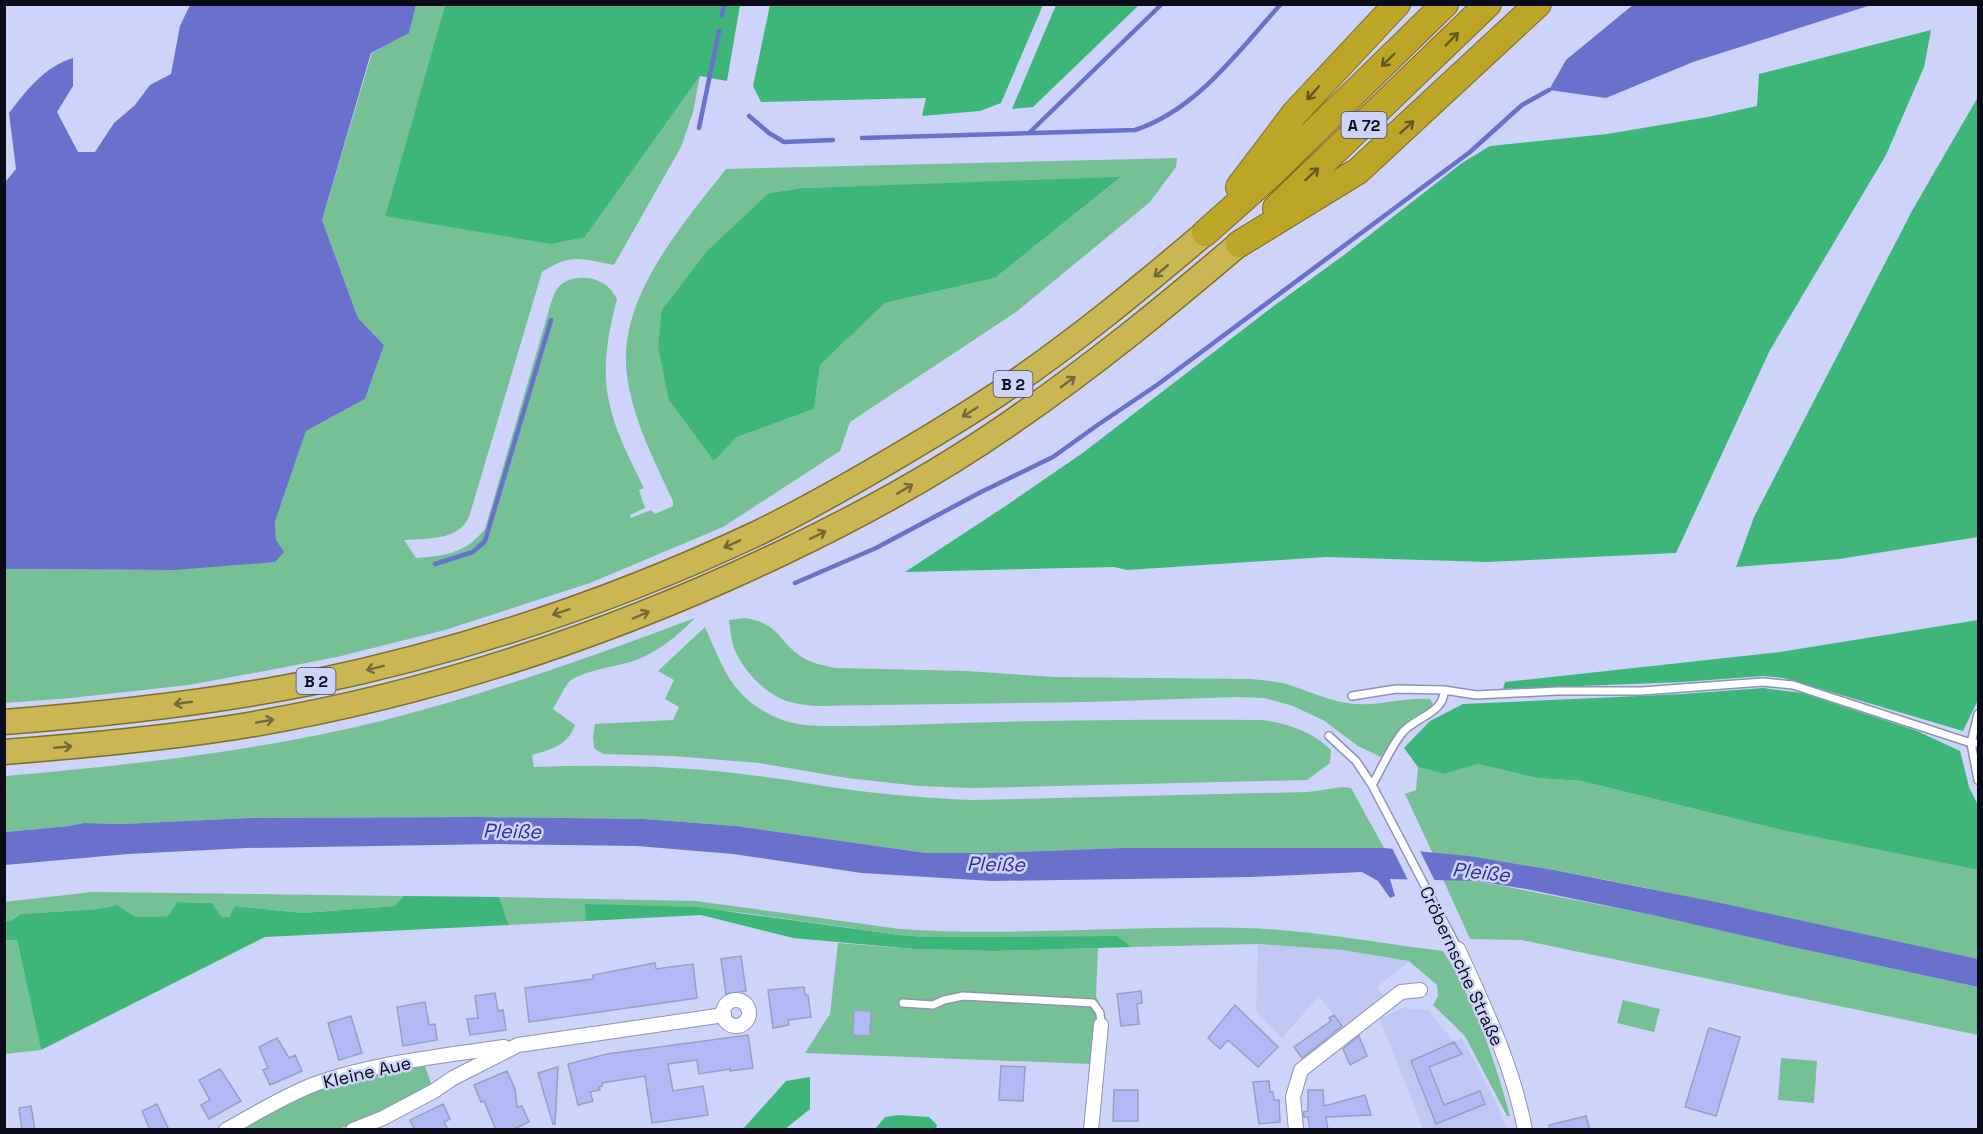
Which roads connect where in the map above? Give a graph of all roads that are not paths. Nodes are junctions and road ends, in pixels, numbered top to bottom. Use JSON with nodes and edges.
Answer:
{"nodes":[{"id":1,"x":1397,"y":4,"type":"edge"},
{"id":2,"x":1445,"y":4,"type":"edge"},
{"id":3,"x":1488,"y":4,"type":"edge"},
{"id":4,"x":1538,"y":4,"type":"edge"},
{"id":5,"x":1205,"y":233,"type":"junction"},
{"id":6,"x":1239,"y":244,"type":"junction"},
{"id":7,"x":1443,"y":690,"type":"junction"},
{"id":8,"x":1352,"y":696,"type":"dead end"},
{"id":9,"x":1978,"y":714,"type":"edge"},
{"id":10,"x":4,"y":722,"type":"edge"},
{"id":11,"x":1329,"y":736,"type":"dead end"},
{"id":12,"x":1975,"y":743,"type":"edge"},
{"id":13,"x":4,"y":752,"type":"edge"},
{"id":14,"x":1978,"y":780,"type":"edge"},
{"id":15,"x":1372,"y":785,"type":"junction"},
{"id":16,"x":1458,"y":949,"type":"joint"},
{"id":17,"x":1420,"y":990,"type":"dead end"},
{"id":18,"x":903,"y":1003,"type":"dead end"},
{"id":19,"x":724,"y":1015,"type":"dead end"},
{"id":20,"x":1101,"y":1025,"type":"joint"},
{"id":21,"x":518,"y":1045,"type":"junction"},
{"id":22,"x":226,"y":1130,"type":"edge"},
{"id":23,"x":353,"y":1130,"type":"edge"},
{"id":24,"x":1091,"y":1130,"type":"edge"},
{"id":25,"x":1296,"y":1130,"type":"edge"},
{"id":26,"x":1525,"y":1130,"type":"edge"}],
"edges":[{"from":1,"to":5,"type":"highway","one_way":true},
{"from":2,"to":5,"type":"highway","number":"A 72","one_way":true},
{"from":6,"to":3,"type":"highway","number":"A 72","one_way":true},
{"from":6,"to":4,"type":"highway","one_way":true},
{"from":5,"to":10,"type":"highway","number":"B 2","one_way":true},
{"from":13,"to":6,"type":"highway","number":"B 2","one_way":true},
{"from":7,"to":8,"type":"lane"},
{"from":7,"to":12,"type":"lane"},
{"from":7,"to":15,"type":"lane"},
{"from":9,"to":12,"type":"lane"},
{"from":11,"to":15,"type":"lane","name":"Cröbernsche Straße"},
{"from":12,"to":14,"type":"lane"},
{"from":15,"to":16,"type":"lane","name":"Cröbernsche Straße"},
{"from":16,"to":26,"type":"street","name":"Cröbernsche Straße"},
{"from":17,"to":25,"type":"street"},
{"from":18,"to":20,"type":"lane"},
{"from":19,"to":21,"type":"street","name":"Kleine Aue"},
{"from":20,"to":24,"type":"street"},
{"from":21,"to":22,"type":"street","name":"Kleine Aue"},
{"from":21,"to":23,"type":"street","name":"Kleine Aue"}]}
